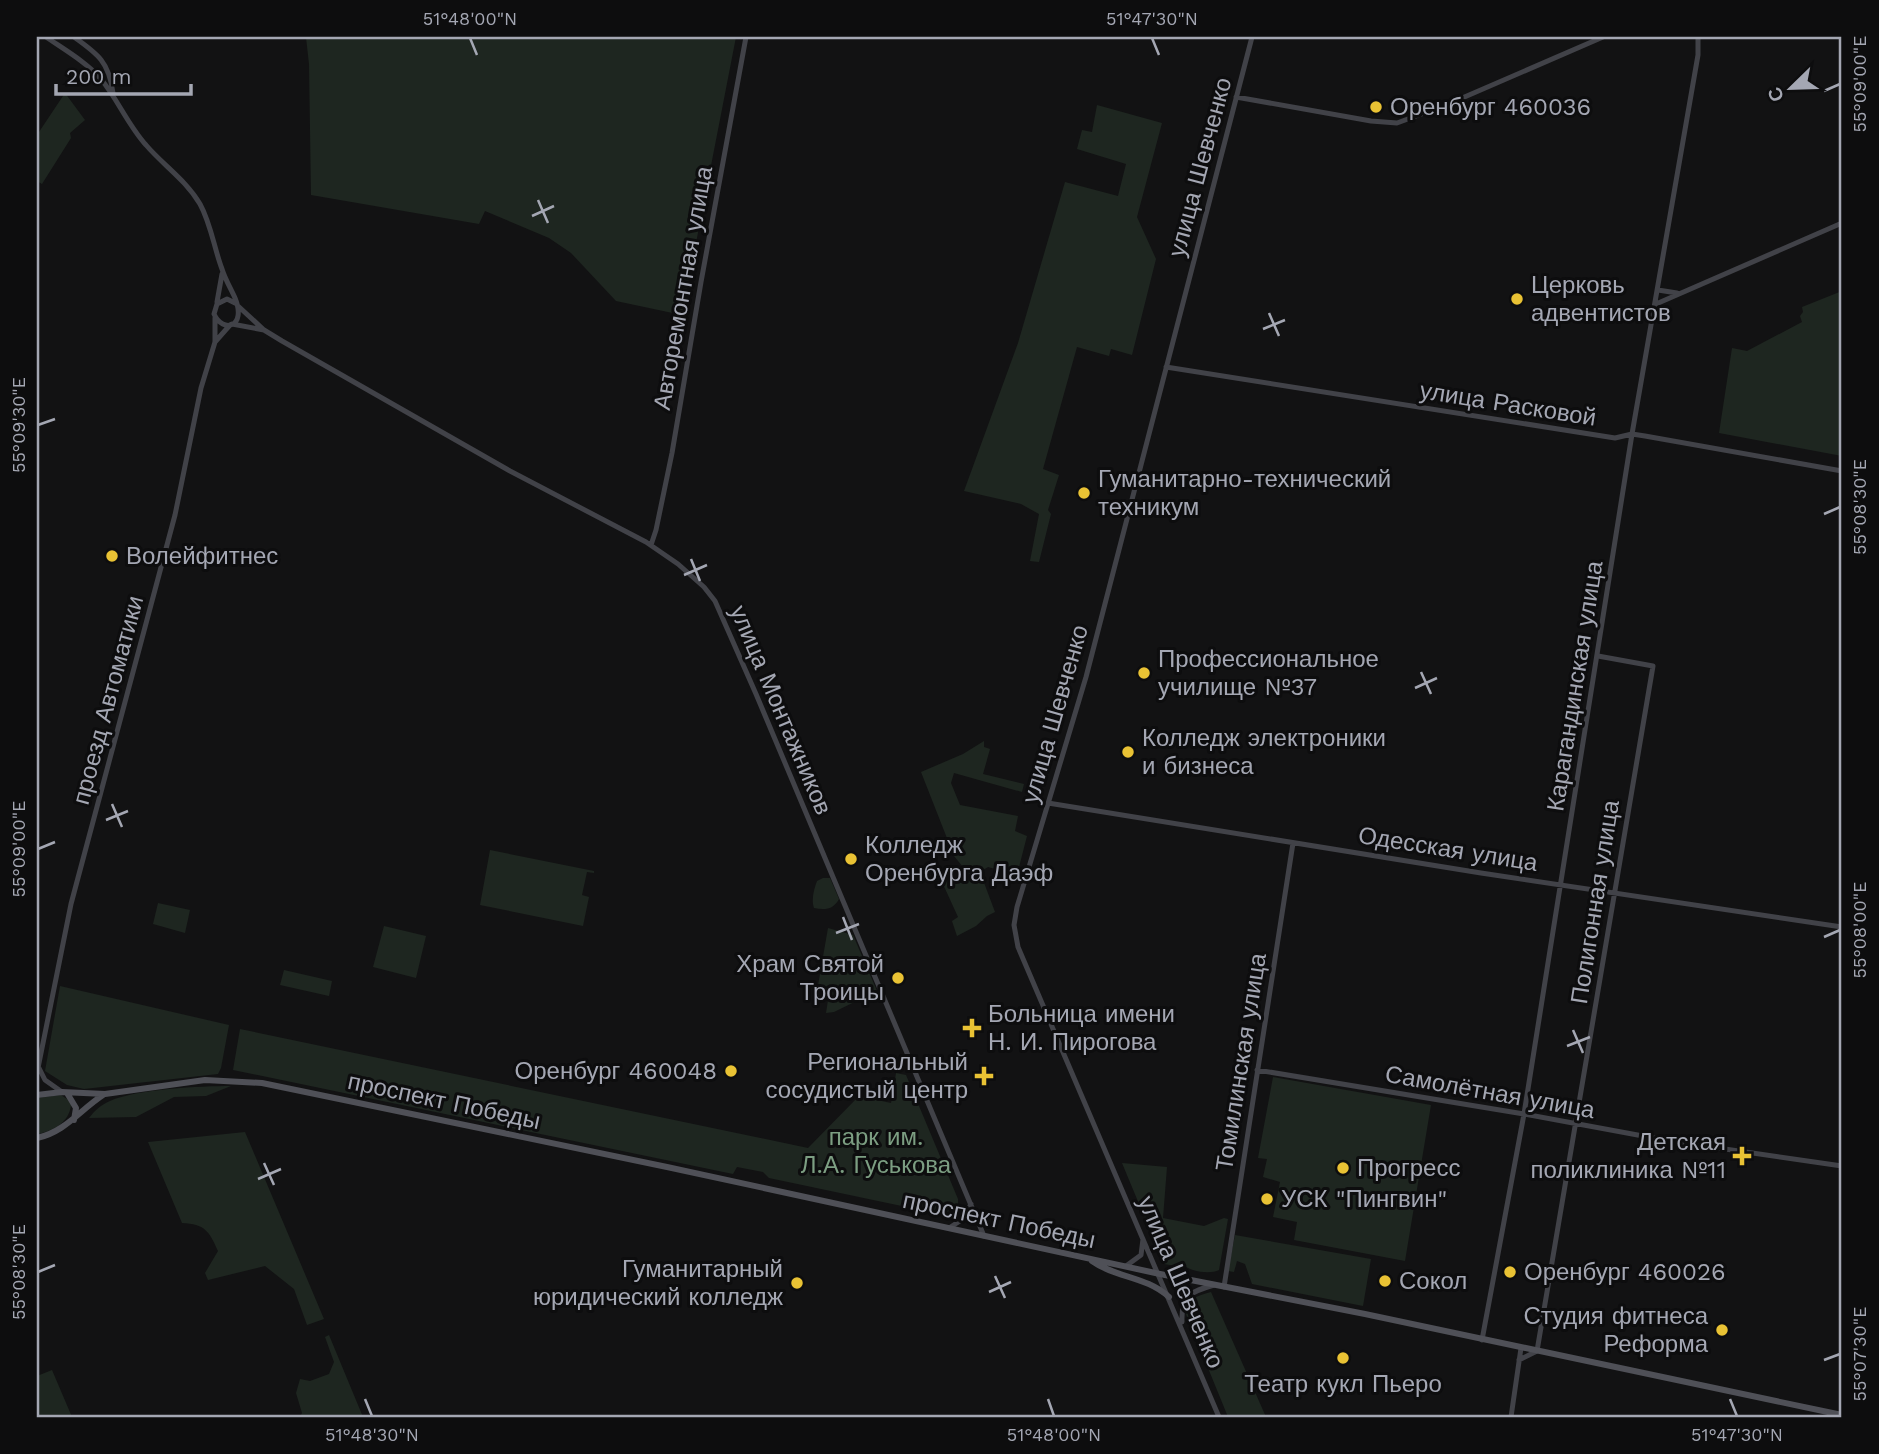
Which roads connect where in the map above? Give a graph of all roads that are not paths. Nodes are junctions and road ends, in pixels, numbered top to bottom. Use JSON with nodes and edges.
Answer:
{"nodes":[{"id":1,"x":46,"y":37,"type":"edge"},
{"id":2,"x":74,"y":37,"type":"edge"},
{"id":3,"x":746,"y":37,"type":"edge"},
{"id":4,"x":1252,"y":37,"type":"edge"},
{"id":5,"x":1603,"y":37,"type":"edge"},
{"id":6,"x":1698,"y":37,"type":"edge"},
{"id":7,"x":101,"y":58,"type":"junction"},
{"id":8,"x":91,"y":69,"type":"junction"},
{"id":9,"x":113,"y":96,"type":"junction"},
{"id":10,"x":1236,"y":97,"type":"junction"},
{"id":11,"x":1842,"y":223,"type":"edge"},
{"id":12,"x":222,"y":271,"type":"junction"},
{"id":13,"x":1658,"y":290,"type":"junction"},
{"id":14,"x":1677,"y":293,"type":"junction"},
{"id":15,"x":217,"y":303,"type":"junction"},
{"id":16,"x":1656,"y":304,"type":"junction"},
{"id":17,"x":238,"y":305,"type":"junction"},
{"id":18,"x":215,"y":318,"type":"junction"},
{"id":19,"x":231,"y":324,"type":"junction"},
{"id":20,"x":264,"y":330,"type":"junction"},
{"id":21,"x":215,"y":342,"type":"junction"},
{"id":22,"x":1167,"y":367,"type":"junction"},
{"id":23,"x":1632,"y":434,"type":"junction"},
{"id":24,"x":1842,"y":471,"type":"edge"},
{"id":25,"x":650,"y":545,"type":"junction"},
{"id":26,"x":1598,"y":656,"type":"junction"},
{"id":27,"x":1048,"y":803,"type":"junction"},
{"id":28,"x":1293,"y":843,"type":"junction"},
{"id":29,"x":1562,"y":884,"type":"junction"},
{"id":30,"x":1615,"y":892,"type":"junction"},
{"id":31,"x":1842,"y":927,"type":"edge"},
{"id":32,"x":38,"y":1070,"type":"edge"},
{"id":33,"x":1257,"y":1070,"type":"junction"},
{"id":34,"x":65,"y":1092,"type":"junction"},
{"id":35,"x":105,"y":1094,"type":"junction"},
{"id":36,"x":37,"y":1095,"type":"edge"},
{"id":37,"x":1524,"y":1114,"type":"junction"},
{"id":38,"x":74,"y":1121,"type":"junction"},
{"id":39,"x":1577,"y":1124,"type":"junction"},
{"id":40,"x":37,"y":1138,"type":"edge"},
{"id":41,"x":1842,"y":1166,"type":"edge"},
{"id":42,"x":971,"y":1204,"type":"junction"},
{"id":43,"x":949,"y":1228,"type":"junction"},
{"id":44,"x":984,"y":1236,"type":"junction"},
{"id":45,"x":1143,"y":1236,"type":"junction"},
{"id":46,"x":1087,"y":1258,"type":"junction"},
{"id":47,"x":1125,"y":1267,"type":"junction"},
{"id":48,"x":1160,"y":1275,"type":"junction"},
{"id":49,"x":1214,"y":1286,"type":"junction"},
{"id":50,"x":1224,"y":1287,"type":"junction"},
{"id":51,"x":1169,"y":1297,"type":"junction"},
{"id":52,"x":1182,"y":1328,"type":"junction"},
{"id":53,"x":1482,"y":1340,"type":"junction"},
{"id":54,"x":1521,"y":1348,"type":"junction"},
{"id":55,"x":1537,"y":1351,"type":"junction"},
{"id":56,"x":1519,"y":1360,"type":"junction"},
{"id":57,"x":1842,"y":1415,"type":"edge"},
{"id":58,"x":1219,"y":1417,"type":"edge"},
{"id":59,"x":1511,"y":1417,"type":"edge"}],
"edges":[{"from":1,"to":8,"type":"main road","name":"улица Монтажников"},
{"from":2,"to":7,"type":"main road"},
{"from":3,"to":25,"type":"main road","name":"Авторемонтная улица"},
{"from":4,"to":10,"type":"main road","name":"улица Шевченко"},
{"from":5,"to":10,"type":"main road"},
{"from":6,"to":13,"type":"main road","name":"Карагандинская улица"},
{"from":7,"to":8,"type":"main road"},
{"from":7,"to":9,"type":"main road","name":"улица Монтажников"},
{"from":8,"to":9,"type":"main road","name":"улица Монтажников"},
{"from":9,"to":12,"type":"main road","name":"улица Монтажников"},
{"from":10,"to":22,"type":"main road","name":"улица Шевченко"},
{"from":11,"to":14,"type":"main road"},
{"from":12,"to":15,"type":"main road","name":"улица Монтажников"},
{"from":12,"to":17,"type":"main road","name":"улица Монтажников"},
{"from":13,"to":14,"type":"main road"},
{"from":13,"to":16,"type":"main road","name":"Карагандинская улица"},
{"from":14,"to":16,"type":"main road"},
{"from":15,"to":17,"type":"main road"},
{"from":15,"to":18,"type":"main road"},
{"from":16,"to":23,"type":"main road","name":"Карагандинская улица"},
{"from":17,"to":19,"type":"main road"},
{"from":17,"to":20,"type":"main road","name":"улица Монтажников"},
{"from":18,"to":19,"type":"main road"},
{"from":18,"to":21,"type":"main road","name":"проезд Автоматики"},
{"from":19,"to":20,"type":"main road","name":"улица Монтажников"},
{"from":19,"to":21,"type":"main road","name":"проезд Автоматики"},
{"from":20,"to":25,"type":"main road","name":"улица Монтажников"},
{"from":21,"to":32,"type":"main road","name":"проезд Автоматики"},
{"from":22,"to":23,"type":"main road","name":"улица Расковой"},
{"from":22,"to":27,"type":"main road","name":"улица Шевченко"},
{"from":23,"to":24,"type":"main road","name":"улица Расковой"},
{"from":23,"to":26,"type":"main road","name":"Карагандинская улица"},
{"from":25,"to":42,"type":"main road","name":"улица Монтажников"},
{"from":26,"to":29,"type":"main road","name":"Карагандинская улица"},
{"from":26,"to":30,"type":"main road","name":"Полигонная улица"},
{"from":27,"to":28,"type":"main road","name":"Одесская улица"},
{"from":27,"to":45,"type":"main road","name":"улица Шевченко"},
{"from":28,"to":29,"type":"main road","name":"Одесская улица"},
{"from":28,"to":33,"type":"main road","name":"Томилинская улица"},
{"from":29,"to":30,"type":"main road","name":"Одесская улица"},
{"from":29,"to":37,"type":"main road","name":"Карагандинская улица"},
{"from":30,"to":31,"type":"main road","name":"Одесская улица"},
{"from":30,"to":39,"type":"main road","name":"Полигонная улица"},
{"from":32,"to":34,"type":"main road"},
{"from":33,"to":37,"type":"main road","name":"Самолётная улица"},
{"from":33,"to":50,"type":"main road","name":"Томилинская улица"},
{"from":34,"to":35,"type":"main road","name":"проспект Победы"},
{"from":34,"to":36,"type":"main road","name":"проспект Победы"},
{"from":34,"to":38,"type":"main road"},
{"from":35,"to":38,"type":"main road"},
{"from":35,"to":43,"type":"main road","name":"проспект Победы"},
{"from":37,"to":39,"type":"main road","name":"Самолётная улица"},
{"from":37,"to":53,"type":"main road","name":"Карагандинская улица"},
{"from":38,"to":40,"type":"main road"},
{"from":39,"to":41,"type":"main road","name":"Самолётная улица"},
{"from":39,"to":55,"type":"main road","name":"Полигонная улица"},
{"from":42,"to":43,"type":"main road"},
{"from":42,"to":44,"type":"main road","name":"улица Монтажников"},
{"from":43,"to":44,"type":"main road","name":"проспект Победы"},
{"from":44,"to":46,"type":"main road","name":"проспект Победы"},
{"from":45,"to":47,"type":"main road"},
{"from":45,"to":48,"type":"main road","name":"улица Шевченко"},
{"from":46,"to":47,"type":"main road","name":"проспект Победы"},
{"from":46,"to":51,"type":"main road"},
{"from":47,"to":48,"type":"main road","name":"проспект Победы"},
{"from":48,"to":49,"type":"main road","name":"проспект Победы"},
{"from":48,"to":51,"type":"main road","name":"улица Шевченко"},
{"from":49,"to":50,"type":"main road","name":"проспект Победы"},
{"from":49,"to":52,"type":"main road"},
{"from":50,"to":53,"type":"main road","name":"проспект Победы"},
{"from":51,"to":52,"type":"main road","name":"улица Шевченко"},
{"from":52,"to":58,"type":"main road","name":"улица Шевченко"},
{"from":53,"to":54,"type":"main road","name":"проспект Победы"},
{"from":54,"to":55,"type":"main road","name":"проспект Победы"},
{"from":54,"to":56,"type":"main road"},
{"from":55,"to":56,"type":"main road"},
{"from":55,"to":57,"type":"main road","name":"проспект Победы"},
{"from":56,"to":59,"type":"main road"}]}
